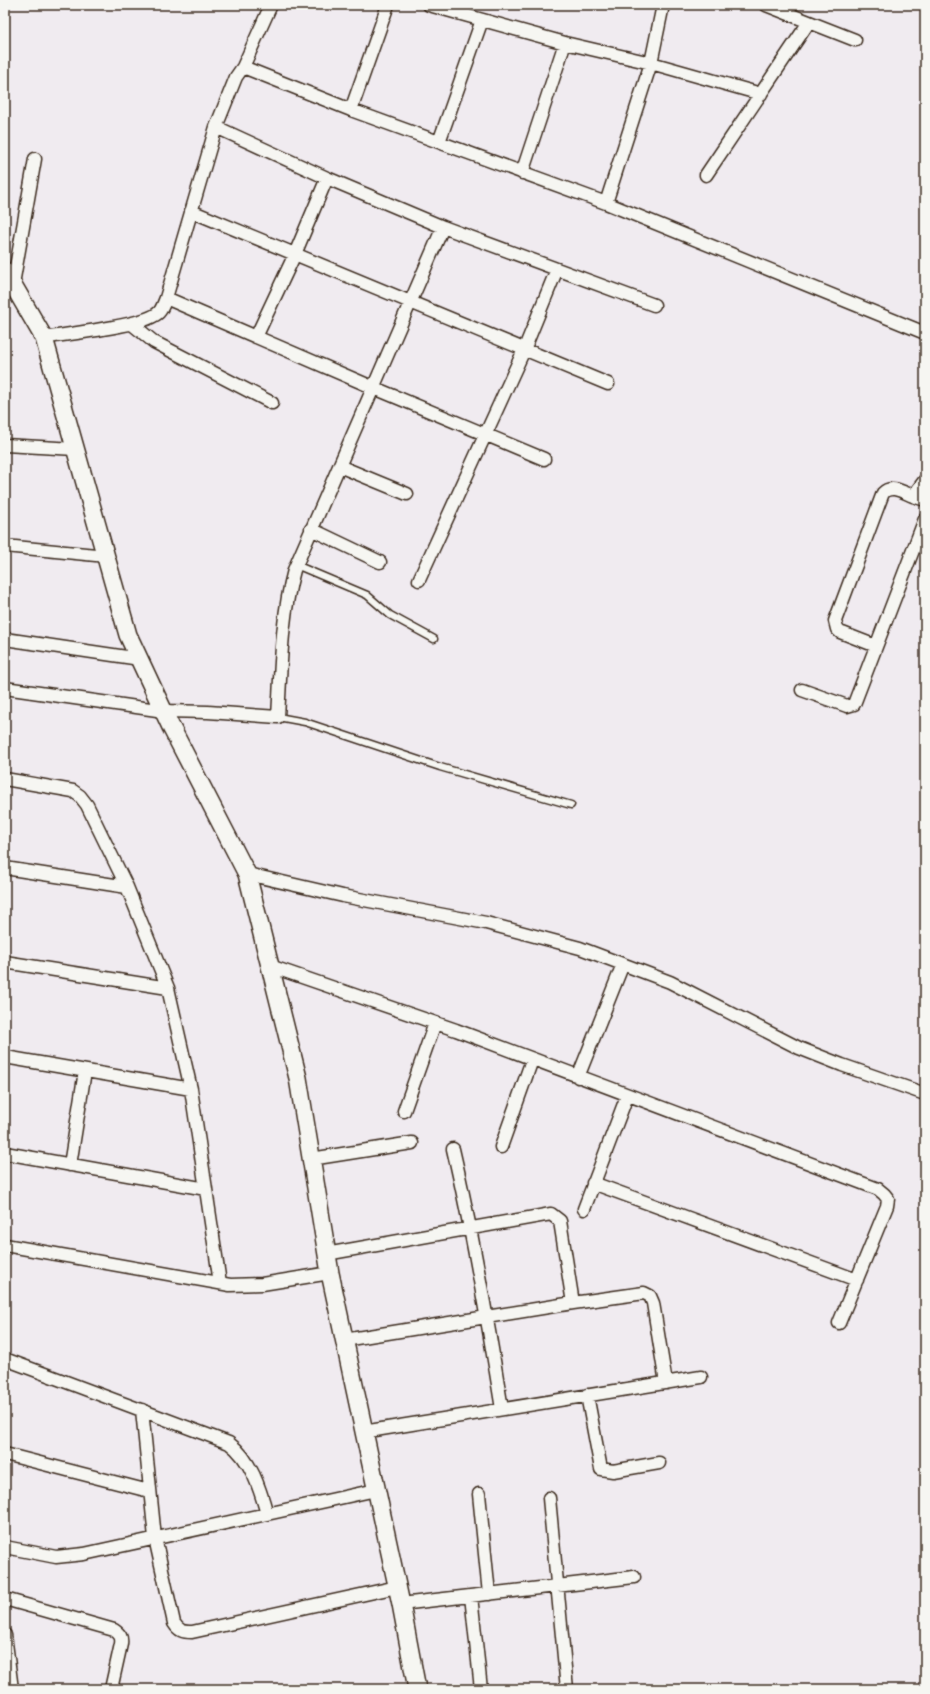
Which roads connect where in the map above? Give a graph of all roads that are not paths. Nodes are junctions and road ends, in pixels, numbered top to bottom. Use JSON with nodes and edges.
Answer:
{"nodes":[{"id":1,"x":271,"y":5,"type":"edge"},
{"id":2,"x":388,"y":5,"type":"edge"},
{"id":3,"x":429,"y":5,"type":"edge"},
{"id":4,"x":663,"y":5,"type":"edge"},
{"id":5,"x":766,"y":5,"type":"edge"},
{"id":6,"x":482,"y":20,"type":"junction"},
{"id":7,"x":809,"y":22,"type":"junction"},
{"id":8,"x":855,"y":40,"type":"dead end"},
{"id":9,"x":565,"y":43,"type":"junction"},
{"id":10,"x":651,"y":63,"type":"junction"},
{"id":11,"x":243,"y":67,"type":"junction"},
{"id":12,"x":761,"y":94,"type":"junction"},
{"id":13,"x":352,"y":110,"type":"junction"},
{"id":14,"x":216,"y":128,"type":"junction"},
{"id":15,"x":439,"y":142,"type":"junction"},
{"id":16,"x":35,"y":159,"type":"dead end"},
{"id":17,"x":522,"y":173,"type":"junction"},
{"id":18,"x":706,"y":175,"type":"dead end"},
{"id":19,"x":327,"y":178,"type":"junction"},
{"id":20,"x":606,"y":203,"type":"junction"},
{"id":21,"x":191,"y":211,"type":"junction"},
{"id":22,"x":443,"y":227,"type":"junction"},
{"id":23,"x":295,"y":254,"type":"junction"},
{"id":24,"x":557,"y":269,"type":"junction"},
{"id":25,"x":9,"y":278,"type":"edge"},
{"id":26,"x":166,"y":298,"type":"junction"},
{"id":27,"x":411,"y":302,"type":"junction"},
{"id":28,"x":654,"y":305,"type":"dead end"},
{"id":29,"x":132,"y":324,"type":"junction"},
{"id":30,"x":925,"y":333,"type":"edge"},
{"id":31,"x":256,"y":337,"type":"junction"},
{"id":32,"x":44,"y":338,"type":"junction"},
{"id":33,"x":524,"y":350,"type":"junction"},
{"id":34,"x":608,"y":384,"type":"dead end"},
{"id":35,"x":372,"y":388,"type":"junction"},
{"id":36,"x":272,"y":403,"type":"dead end"},
{"id":37,"x":485,"y":434,"type":"junction"},
{"id":38,"x":5,"y":445,"type":"edge"},
{"id":39,"x":75,"y":449,"type":"junction"},
{"id":40,"x":544,"y":459,"type":"dead end"},
{"id":41,"x":339,"y":466,"type":"junction"},
{"id":42,"x":925,"y":480,"type":"edge"},
{"id":43,"x":407,"y":494,"type":"dead end"},
{"id":44,"x":913,"y":496,"type":"junction"},
{"id":45,"x":925,"y":500,"type":"edge"},
{"id":46,"x":925,"y":519,"type":"edge"},
{"id":47,"x":311,"y":529,"type":"junction"},
{"id":48,"x":5,"y":546,"type":"edge"},
{"id":49,"x":106,"y":556,"type":"junction"},
{"id":50,"x":380,"y":562,"type":"dead end"},
{"id":51,"x":296,"y":565,"type":"junction"},
{"id":52,"x":420,"y":580,"type":"dead end"},
{"id":53,"x":5,"y":639,"type":"edge"},
{"id":54,"x":434,"y":639,"type":"dead end"},
{"id":55,"x":876,"y":646,"type":"junction"},
{"id":56,"x":140,"y":659,"type":"junction"},
{"id":57,"x":5,"y":688,"type":"edge"},
{"id":58,"x":802,"y":690,"type":"dead end"},
{"id":59,"x":164,"y":711,"type":"junction"},
{"id":60,"x":278,"y":717,"type":"junction"},
{"id":61,"x":5,"y":779,"type":"edge"},
{"id":62,"x":572,"y":805,"type":"dead end"},
{"id":63,"x":5,"y":868,"type":"edge"},
{"id":64,"x":247,"y":874,"type":"junction"},
{"id":65,"x":127,"y":886,"type":"junction"},
{"id":66,"x":5,"y":962,"type":"edge"},
{"id":67,"x":623,"y":964,"type":"junction"},
{"id":68,"x":270,"y":966,"type":"junction"},
{"id":69,"x":168,"y":988,"type":"junction"},
{"id":70,"x":435,"y":1023,"type":"junction"},
{"id":71,"x":5,"y":1057,"type":"edge"},
{"id":72,"x":532,"y":1060,"type":"junction"},
{"id":73,"x":85,"y":1071,"type":"junction"},
{"id":74,"x":578,"y":1077,"type":"junction"},
{"id":75,"x":191,"y":1089,"type":"junction"},
{"id":76,"x":925,"y":1094,"type":"edge"},
{"id":77,"x":627,"y":1096,"type":"junction"},
{"id":78,"x":404,"y":1111,"type":"dead end"},
{"id":79,"x":412,"y":1143,"type":"dead end"},
{"id":80,"x":501,"y":1147,"type":"dead end"},
{"id":81,"x":453,"y":1149,"type":"dead end"},
{"id":82,"x":5,"y":1153,"type":"edge"},
{"id":83,"x":311,"y":1159,"type":"junction"},
{"id":84,"x":70,"y":1165,"type":"junction"},
{"id":85,"x":593,"y":1183,"type":"junction"},
{"id":86,"x":206,"y":1189,"type":"junction"},
{"id":87,"x":584,"y":1209,"type":"dead end"},
{"id":88,"x":471,"y":1228,"type":"junction"},
{"id":89,"x":5,"y":1245,"type":"edge"},
{"id":90,"x":326,"y":1254,"type":"junction"},
{"id":91,"x":330,"y":1273,"type":"junction"},
{"id":92,"x":856,"y":1280,"type":"junction"},
{"id":93,"x":220,"y":1283,"type":"junction"},
{"id":94,"x":573,"y":1303,"type":"junction"},
{"id":95,"x":488,"y":1316,"type":"junction"},
{"id":96,"x":840,"y":1323,"type":"dead end"},
{"id":97,"x":344,"y":1340,"type":"junction"},
{"id":98,"x":5,"y":1359,"type":"edge"},
{"id":99,"x":701,"y":1377,"type":"dead end"},
{"id":100,"x":666,"y":1383,"type":"junction"},
{"id":101,"x":587,"y":1395,"type":"junction"},
{"id":102,"x":502,"y":1409,"type":"junction"},
{"id":103,"x":142,"y":1410,"type":"junction"},
{"id":104,"x":363,"y":1432,"type":"junction"},
{"id":105,"x":5,"y":1454,"type":"edge"},
{"id":106,"x":659,"y":1463,"type":"dead end"},
{"id":107,"x":376,"y":1490,"type":"junction"},
{"id":108,"x":149,"y":1491,"type":"junction"},
{"id":109,"x":479,"y":1494,"type":"dead end"},
{"id":110,"x":549,"y":1498,"type":"dead end"},
{"id":111,"x":267,"y":1514,"type":"junction"},
{"id":112,"x":155,"y":1538,"type":"junction"},
{"id":113,"x":5,"y":1547,"type":"edge"},
{"id":114,"x":634,"y":1577,"type":"dead end"},
{"id":115,"x":397,"y":1586,"type":"junction"},
{"id":116,"x":557,"y":1586,"type":"junction"},
{"id":117,"x":489,"y":1594,"type":"junction"},
{"id":118,"x":471,"y":1596,"type":"junction"},
{"id":119,"x":5,"y":1599,"type":"edge"},
{"id":120,"x":401,"y":1604,"type":"junction"},
{"id":121,"x":5,"y":1634,"type":"edge"},
{"id":122,"x":6,"y":1651,"type":"edge"},
{"id":123,"x":12,"y":1689,"type":"edge"},
{"id":124,"x":112,"y":1689,"type":"edge"},
{"id":125,"x":417,"y":1689,"type":"edge"},
{"id":126,"x":480,"y":1689,"type":"edge"},
{"id":127,"x":567,"y":1689,"type":"edge"}],
"edges":[{"from":1,"to":11,"type":"street"},
{"from":2,"to":13,"type":"street"},
{"from":3,"to":6,"type":"street"},
{"from":4,"to":10,"type":"street"},
{"from":5,"to":7,"type":"street"},
{"from":6,"to":9,"type":"street"},
{"from":6,"to":15,"type":"street"},
{"from":7,"to":8,"type":"street"},
{"from":7,"to":12,"type":"street"},
{"from":9,"to":10,"type":"street"},
{"from":9,"to":17,"type":"street"},
{"from":10,"to":12,"type":"street"},
{"from":10,"to":20,"type":"street"},
{"from":11,"to":13,"type":"street"},
{"from":11,"to":14,"type":"street"},
{"from":12,"to":18,"type":"street"},
{"from":13,"to":15,"type":"street"},
{"from":14,"to":19,"type":"street"},
{"from":14,"to":21,"type":"street"},
{"from":15,"to":17,"type":"street"},
{"from":16,"to":25,"type":"street"},
{"from":17,"to":20,"type":"street"},
{"from":19,"to":22,"type":"street"},
{"from":19,"to":23,"type":"street"},
{"from":20,"to":30,"type":"street"},
{"from":21,"to":23,"type":"street"},
{"from":21,"to":26,"type":"street"},
{"from":22,"to":24,"type":"street"},
{"from":22,"to":27,"type":"street"},
{"from":23,"to":27,"type":"street"},
{"from":23,"to":31,"type":"street"},
{"from":24,"to":28,"type":"street"},
{"from":24,"to":33,"type":"street"},
{"from":25,"to":32,"type":"street"},
{"from":26,"to":29,"type":"street"},
{"from":26,"to":31,"type":"street"},
{"from":27,"to":33,"type":"street"},
{"from":27,"to":35,"type":"street"},
{"from":29,"to":32,"type":"street"},
{"from":29,"to":36,"type":"street"},
{"from":31,"to":35,"type":"street"},
{"from":32,"to":39,"type":"street"},
{"from":33,"to":34,"type":"street"},
{"from":33,"to":37,"type":"street"},
{"from":35,"to":37,"type":"street"},
{"from":35,"to":41,"type":"street"},
{"from":37,"to":40,"type":"street"},
{"from":37,"to":52,"type":"street"},
{"from":38,"to":39,"type":"street"},
{"from":39,"to":49,"type":"street"},
{"from":41,"to":43,"type":"street"},
{"from":41,"to":47,"type":"street"},
{"from":42,"to":44,"type":"street"},
{"from":44,"to":45,"type":"street"},
{"from":44,"to":55,"type":"street"},
{"from":46,"to":55,"type":"street"},
{"from":47,"to":50,"type":"street"},
{"from":47,"to":51,"type":"street"},
{"from":48,"to":49,"type":"street"},
{"from":49,"to":56,"type":"street"},
{"from":51,"to":54,"type":"lane"},
{"from":51,"to":60,"type":"street"},
{"from":53,"to":56,"type":"street"},
{"from":55,"to":58,"type":"street"},
{"from":56,"to":59,"type":"street"},
{"from":57,"to":59,"type":"street"},
{"from":59,"to":60,"type":"street"},
{"from":59,"to":64,"type":"street"},
{"from":60,"to":62,"type":"lane"},
{"from":61,"to":65,"type":"street"},
{"from":63,"to":65,"type":"street"},
{"from":64,"to":67,"type":"street"},
{"from":64,"to":68,"type":"street"},
{"from":65,"to":69,"type":"street"},
{"from":66,"to":69,"type":"street"},
{"from":67,"to":74,"type":"street"},
{"from":67,"to":76,"type":"street"},
{"from":68,"to":70,"type":"street"},
{"from":68,"to":83,"type":"street"},
{"from":69,"to":75,"type":"street"},
{"from":70,"to":72,"type":"street"},
{"from":70,"to":78,"type":"street"},
{"from":71,"to":73,"type":"street"},
{"from":72,"to":74,"type":"street"},
{"from":72,"to":80,"type":"street"},
{"from":73,"to":75,"type":"street"},
{"from":73,"to":84,"type":"street"},
{"from":74,"to":77,"type":"street"},
{"from":75,"to":86,"type":"street"},
{"from":77,"to":85,"type":"street"},
{"from":77,"to":92,"type":"street"},
{"from":79,"to":83,"type":"street"},
{"from":81,"to":88,"type":"street"},
{"from":82,"to":84,"type":"street"},
{"from":83,"to":90,"type":"street"},
{"from":84,"to":86,"type":"street"},
{"from":85,"to":87,"type":"street"},
{"from":85,"to":92,"type":"street"},
{"from":86,"to":93,"type":"street"},
{"from":88,"to":90,"type":"street"},
{"from":88,"to":94,"type":"street"},
{"from":88,"to":95,"type":"street"},
{"from":89,"to":93,"type":"street"},
{"from":90,"to":91,"type":"street"},
{"from":91,"to":93,"type":"street"},
{"from":91,"to":97,"type":"street"},
{"from":92,"to":96,"type":"street"},
{"from":94,"to":95,"type":"street"},
{"from":94,"to":100,"type":"street"},
{"from":95,"to":97,"type":"street"},
{"from":95,"to":102,"type":"street"},
{"from":97,"to":104,"type":"street"},
{"from":98,"to":103,"type":"street"},
{"from":99,"to":100,"type":"street"},
{"from":100,"to":101,"type":"street"},
{"from":101,"to":102,"type":"street"},
{"from":101,"to":106,"type":"street"},
{"from":102,"to":104,"type":"street"},
{"from":103,"to":108,"type":"street"},
{"from":103,"to":111,"type":"street"},
{"from":104,"to":107,"type":"street"},
{"from":105,"to":108,"type":"street"},
{"from":107,"to":111,"type":"street"},
{"from":107,"to":115,"type":"street"},
{"from":108,"to":112,"type":"street"},
{"from":109,"to":117,"type":"street"},
{"from":110,"to":116,"type":"street"},
{"from":111,"to":112,"type":"street"},
{"from":112,"to":113,"type":"street"},
{"from":112,"to":115,"type":"street"},
{"from":114,"to":116,"type":"street"},
{"from":115,"to":120,"type":"street"},
{"from":116,"to":117,"type":"street"},
{"from":116,"to":127,"type":"street"},
{"from":117,"to":118,"type":"street"},
{"from":118,"to":120,"type":"street"},
{"from":118,"to":126,"type":"street"},
{"from":119,"to":124,"type":"street"},
{"from":120,"to":125,"type":"street"},
{"from":121,"to":122,"type":"street"},
{"from":122,"to":123,"type":"street"}]}
